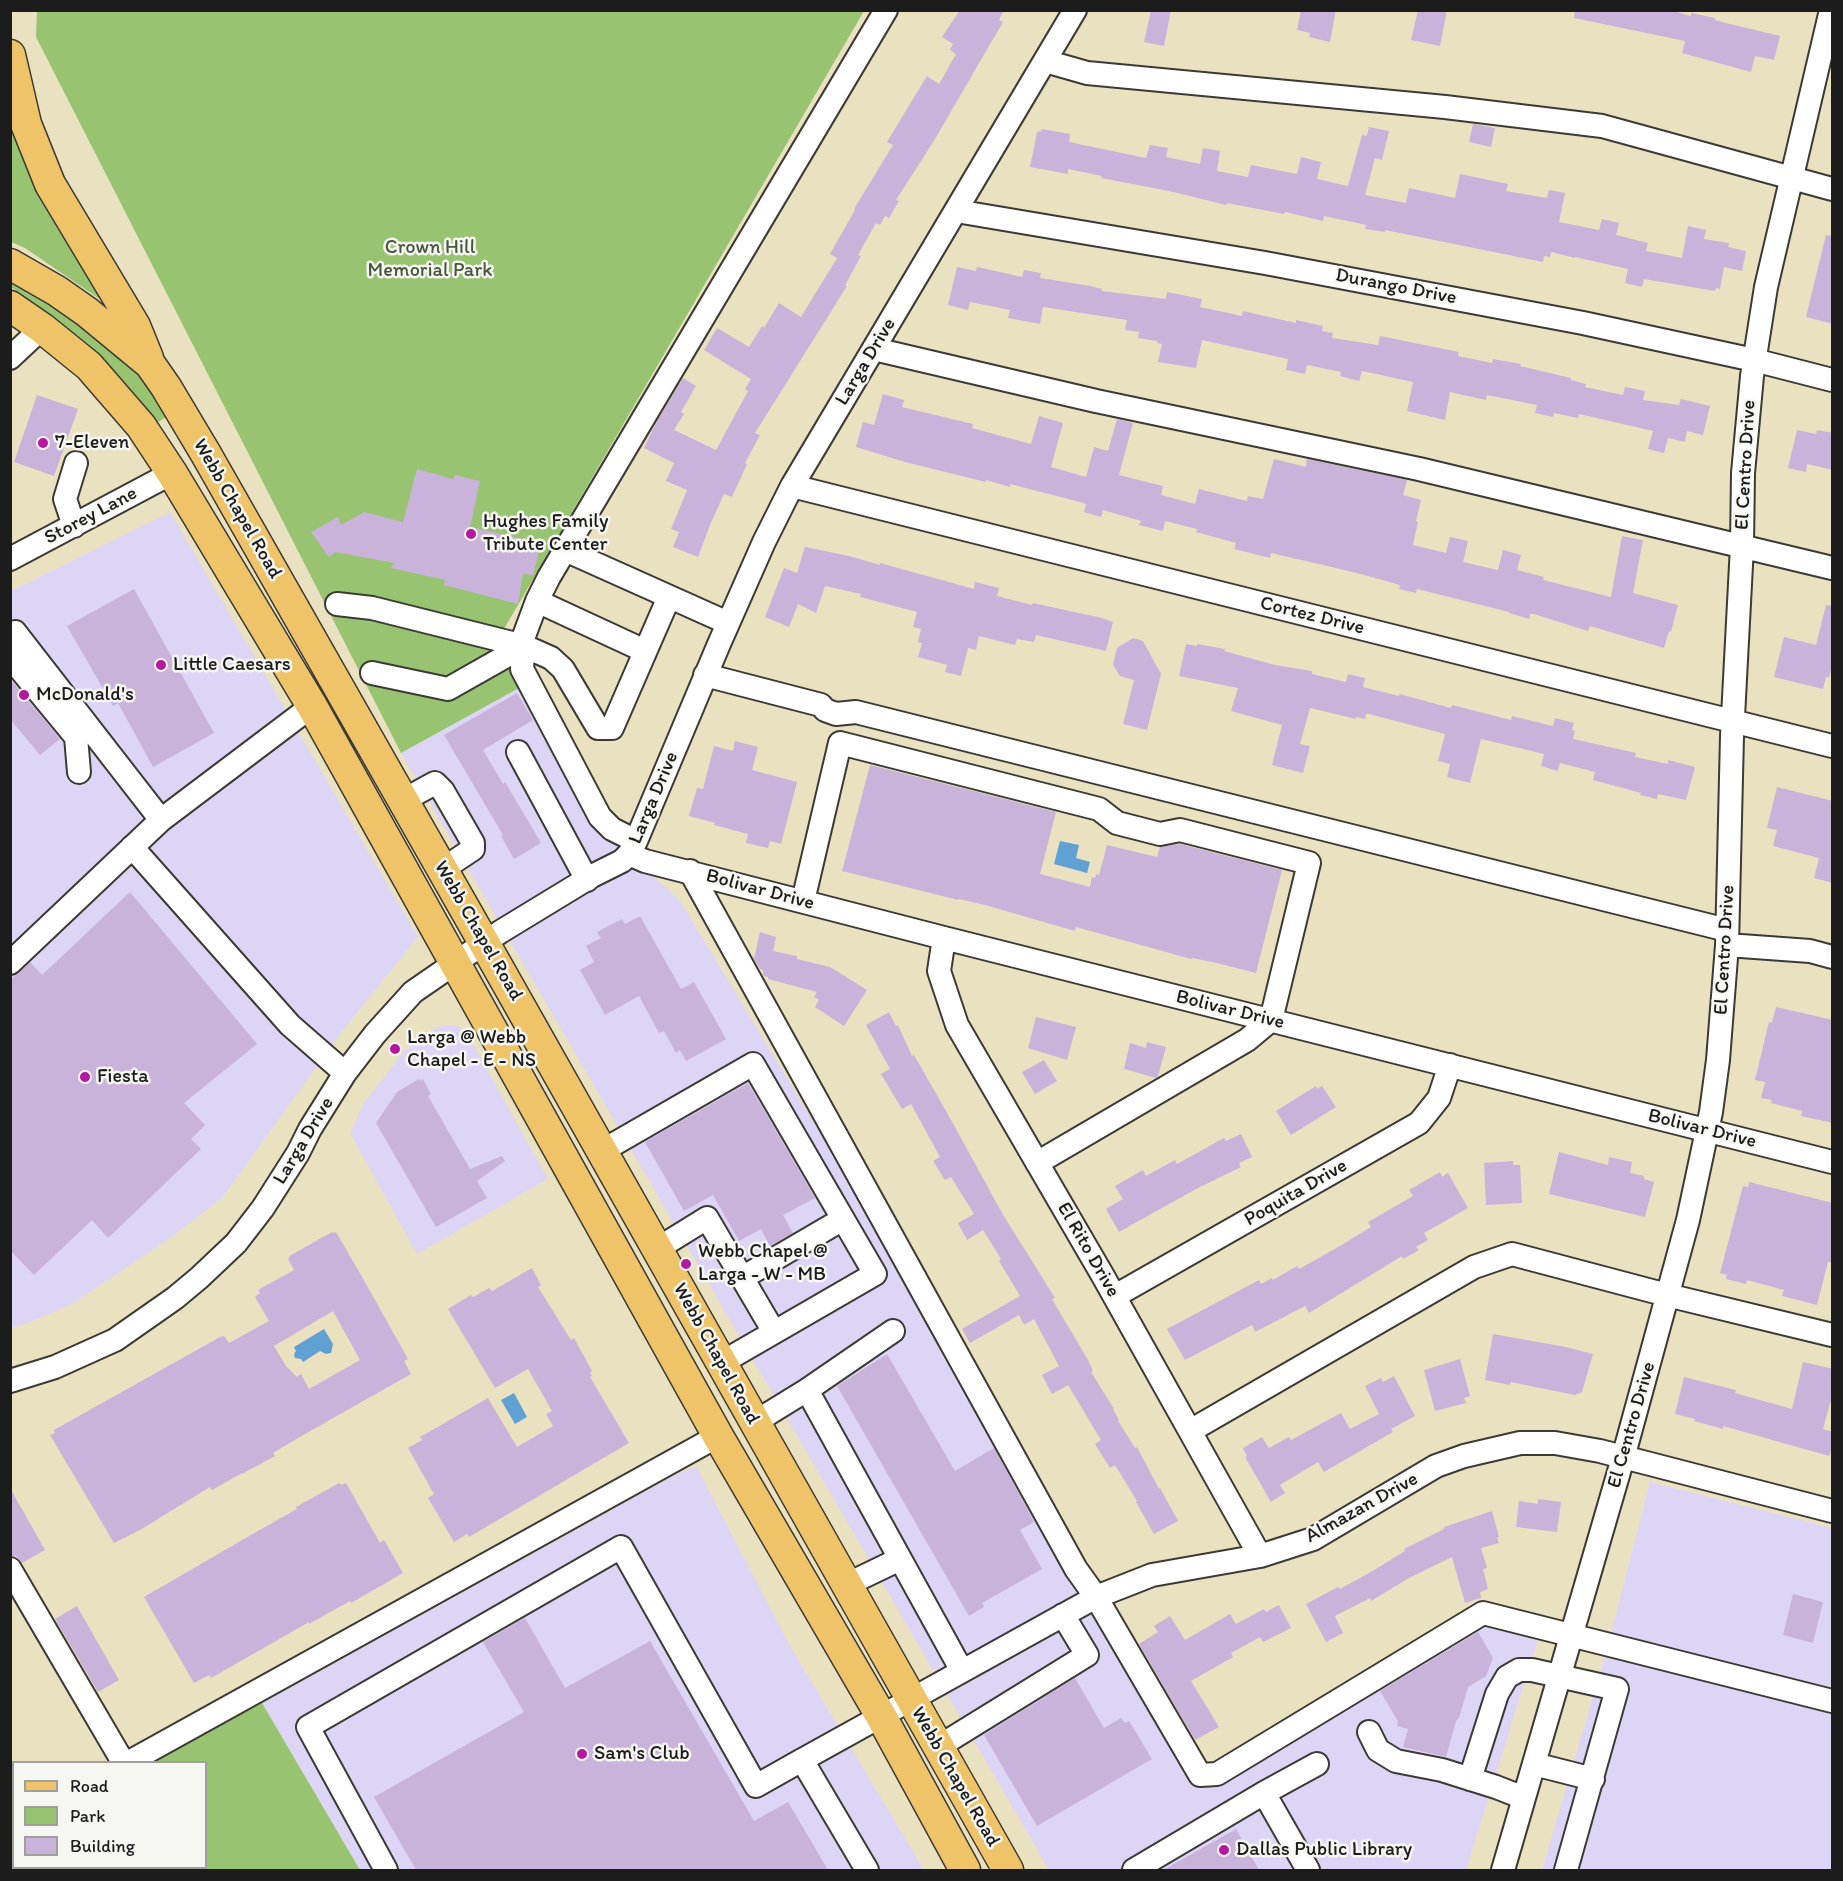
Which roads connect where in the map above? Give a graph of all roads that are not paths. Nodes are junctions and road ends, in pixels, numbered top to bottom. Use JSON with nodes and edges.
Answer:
{"nodes":[{"id":1,"x":886,"y":10,"type":"edge"},
{"id":2,"x":1075,"y":10,"type":"edge"},
{"id":3,"x":1831,"y":10,"type":"edge"},
{"id":4,"x":10,"y":56,"type":"edge"},
{"id":5,"x":1045,"y":61,"type":"junction"},
{"id":6,"x":1791,"y":178,"type":"junction"},
{"id":7,"x":1833,"y":189,"type":"edge"},
{"id":8,"x":956,"y":211,"type":"junction"},
{"id":9,"x":10,"y":264,"type":"edge"},
{"id":10,"x":10,"y":306,"type":"edge"},
{"id":11,"x":42,"y":328,"type":"junction"},
{"id":12,"x":874,"y":349,"type":"junction"},
{"id":13,"x":12,"y":353,"type":"edge"},
{"id":14,"x":1754,"y":360,"type":"junction"},
{"id":15,"x":150,"y":364,"type":"junction"},
{"id":16,"x":1833,"y":380,"type":"edge"},
{"id":17,"x":206,"y":454,"type":"junction"},
{"id":18,"x":76,"y":463,"type":"dead end"},
{"id":19,"x":172,"y":473,"type":"junction"},
{"id":20,"x":792,"y":486,"type":"junction"},
{"id":21,"x":74,"y":526,"type":"junction"},
{"id":22,"x":1742,"y":546,"type":"junction"},
{"id":23,"x":565,"y":550,"type":"junction"},
{"id":24,"x":10,"y":558,"type":"edge"},
{"id":25,"x":1833,"y":568,"type":"edge"},
{"id":26,"x":669,"y":597,"type":"junction"},
{"id":27,"x":537,"y":601,"type":"junction"},
{"id":28,"x":337,"y":604,"type":"dead end"},
{"id":29,"x":728,"y":623,"type":"junction"},
{"id":30,"x":12,"y":629,"type":"edge"},
{"id":31,"x":524,"y":646,"type":"junction"},
{"id":32,"x":645,"y":651,"type":"junction"},
{"id":33,"x":10,"y":657,"type":"edge"},
{"id":34,"x":372,"y":673,"type":"dead end"},
{"id":35,"x":705,"y":675,"type":"junction"},
{"id":36,"x":340,"y":688,"type":"junction"},
{"id":37,"x":312,"y":706,"type":"junction"},
{"id":38,"x":1733,"y":722,"type":"junction"},
{"id":39,"x":1833,"y":746,"type":"edge"},
{"id":40,"x":518,"y":752,"type":"dead end"},
{"id":41,"x":79,"y":772,"type":"dead end"},
{"id":42,"x":404,"y":800,"type":"junction"},
{"id":43,"x":161,"y":820,"type":"junction"},
{"id":44,"x":132,"y":847,"type":"junction"},
{"id":45,"x":633,"y":848,"type":"junction"},
{"id":46,"x":443,"y":869,"type":"junction"},
{"id":47,"x":690,"y":871,"type":"junction"},
{"id":48,"x":587,"y":880,"type":"junction"},
{"id":49,"x":803,"y":901,"type":"junction"},
{"id":50,"x":944,"y":938,"type":"junction"},
{"id":51,"x":1727,"y":938,"type":"junction"},
{"id":52,"x":484,"y":942,"type":"junction"},
{"id":53,"x":1833,"y":957,"type":"edge"},
{"id":54,"x":455,"y":962,"type":"junction"},
{"id":55,"x":10,"y":963,"type":"edge"},
{"id":56,"x":1271,"y":1020,"type":"junction"},
{"id":57,"x":1450,"y":1065,"type":"junction"},
{"id":58,"x":345,"y":1073,"type":"junction"},
{"id":59,"x":1708,"y":1131,"type":"junction"},
{"id":60,"x":602,"y":1150,"type":"junction"},
{"id":61,"x":1833,"y":1162,"type":"edge"},
{"id":62,"x":1037,"y":1163,"type":"junction"},
{"id":63,"x":843,"y":1219,"type":"junction"},
{"id":64,"x":657,"y":1249,"type":"junction"},
{"id":65,"x":626,"y":1267,"type":"junction"},
{"id":66,"x":742,"y":1278,"type":"junction"},
{"id":67,"x":1668,"y":1295,"type":"junction"},
{"id":68,"x":1114,"y":1296,"type":"junction"},
{"id":69,"x":893,"y":1331,"type":"dead end"},
{"id":70,"x":774,"y":1332,"type":"junction"},
{"id":71,"x":1833,"y":1335,"type":"edge"},
{"id":72,"x":721,"y":1363,"type":"junction"},
{"id":73,"x":10,"y":1381,"type":"edge"},
{"id":74,"x":807,"y":1390,"type":"junction"},
{"id":75,"x":755,"y":1424,"type":"junction"},
{"id":76,"x":1190,"y":1431,"type":"junction"},
{"id":77,"x":718,"y":1436,"type":"junction"},
{"id":78,"x":1623,"y":1458,"type":"junction"},
{"id":79,"x":1833,"y":1511,"type":"edge"},
{"id":80,"x":1260,"y":1556,"type":"junction"},
{"id":81,"x":900,"y":1559,"type":"junction"},
{"id":82,"x":10,"y":1569,"type":"edge"},
{"id":83,"x":846,"y":1585,"type":"junction"},
{"id":84,"x":1096,"y":1597,"type":"junction"},
{"id":85,"x":1063,"y":1615,"type":"junction"},
{"id":86,"x":1571,"y":1636,"type":"junction"},
{"id":87,"x":962,"y":1671,"type":"junction"},
{"id":88,"x":1560,"y":1676,"type":"junction"},
{"id":89,"x":911,"y":1700,"type":"junction"},
{"id":90,"x":1833,"y":1701,"type":"edge"},
{"id":91,"x":882,"y":1716,"type":"junction"},
{"id":92,"x":1369,"y":1732,"type":"dead end"},
{"id":93,"x":938,"y":1747,"type":"junction"},
{"id":94,"x":802,"y":1760,"type":"junction"},
{"id":95,"x":122,"y":1761,"type":"edge"},
{"id":96,"x":131,"y":1761,"type":"edge"},
{"id":97,"x":1317,"y":1764,"type":"dead end"},
{"id":98,"x":1534,"y":1764,"type":"junction"},
{"id":99,"x":1470,"y":1779,"type":"junction"},
{"id":100,"x":1593,"y":1779,"type":"junction"},
{"id":101,"x":1264,"y":1793,"type":"junction"},
{"id":102,"x":1524,"y":1798,"type":"junction"},
{"id":103,"x":386,"y":1870,"type":"edge"},
{"id":104,"x":867,"y":1870,"type":"edge"},
{"id":105,"x":965,"y":1870,"type":"edge"},
{"id":106,"x":1008,"y":1870,"type":"edge"},
{"id":107,"x":1134,"y":1870,"type":"edge"},
{"id":108,"x":1308,"y":1870,"type":"edge"},
{"id":109,"x":1503,"y":1870,"type":"edge"},
{"id":110,"x":1566,"y":1870,"type":"edge"}],
"edges":[{"from":1,"to":23,"type":"street","name":"Bolivar Drive"},
{"from":2,"to":5,"type":"street","name":"Larga Drive"},
{"from":3,"to":6,"type":"street","name":"El Centro Drive"},
{"from":4,"to":15,"type":"main road"},
{"from":5,"to":6,"type":"street"},
{"from":5,"to":8,"type":"street","name":"Larga Drive"},
{"from":6,"to":7,"type":"street"},
{"from":6,"to":14,"type":"street","name":"El Centro Drive"},
{"from":8,"to":12,"type":"street","name":"Larga Drive"},
{"from":8,"to":14,"type":"street","name":"Durango Drive"},
{"from":9,"to":15,"type":"main road","name":"Webb Chapel Road"},
{"from":10,"to":11,"type":"main road","name":"Webb Chapel Road"},
{"from":11,"to":13,"type":"street"},
{"from":11,"to":19,"type":"main road","name":"Webb Chapel Road"},
{"from":12,"to":20,"type":"street","name":"Larga Drive"},
{"from":12,"to":22,"type":"street"},
{"from":14,"to":16,"type":"street","name":"Durango Drive"},
{"from":14,"to":22,"type":"street","name":"El Centro Drive"},
{"from":15,"to":17,"type":"main road","name":"Webb Chapel Road"},
{"from":17,"to":19,"type":"main road"},
{"from":17,"to":36,"type":"main road","name":"Webb Chapel Road"},
{"from":18,"to":21,"type":"street"},
{"from":19,"to":21,"type":"street","name":"Storey Lane"},
{"from":19,"to":37,"type":"main road","name":"Webb Chapel Road"},
{"from":20,"to":29,"type":"street","name":"Larga Drive"},
{"from":20,"to":38,"type":"street","name":"Cortez Drive"},
{"from":21,"to":24,"type":"street","name":"Storey Lane"},
{"from":22,"to":25,"type":"street"},
{"from":22,"to":38,"type":"street","name":"El Centro Drive"},
{"from":23,"to":26,"type":"street"},
{"from":23,"to":27,"type":"street","name":"Bolivar Drive"},
{"from":26,"to":29,"type":"street"},
{"from":26,"to":32,"type":"street"},
{"from":27,"to":31,"type":"street","name":"Bolivar Drive"},
{"from":27,"to":32,"type":"street"},
{"from":28,"to":31,"type":"street"},
{"from":29,"to":35,"type":"street","name":"Larga Drive"},
{"from":30,"to":43,"type":"street"},
{"from":31,"to":32,"type":"street"},
{"from":31,"to":34,"type":"street"},
{"from":31,"to":45,"type":"street","name":"Bolivar Drive"},
{"from":33,"to":41,"type":"street"},
{"from":35,"to":45,"type":"street","name":"Larga Drive"},
{"from":35,"to":51,"type":"street"},
{"from":36,"to":37,"type":"main road"},
{"from":36,"to":42,"type":"main road","name":"Webb Chapel Road"},
{"from":37,"to":43,"type":"street"},
{"from":37,"to":54,"type":"main road","name":"Webb Chapel Road"},
{"from":38,"to":39,"type":"street","name":"Cortez Drive"},
{"from":38,"to":51,"type":"street","name":"El Centro Drive"},
{"from":40,"to":48,"type":"street"},
{"from":42,"to":46,"type":"main road","name":"Webb Chapel Road"},
{"from":42,"to":46,"type":"street"},
{"from":43,"to":44,"type":"street"},
{"from":44,"to":55,"type":"street"},
{"from":44,"to":58,"type":"street"},
{"from":45,"to":47,"type":"street","name":"Bolivar Drive"},
{"from":45,"to":48,"type":"street","name":"Larga Drive"},
{"from":46,"to":52,"type":"main road","name":"Webb Chapel Road"},
{"from":47,"to":49,"type":"street","name":"Bolivar Drive"},
{"from":47,"to":84,"type":"street"},
{"from":48,"to":52,"type":"street","name":"Larga Drive"},
{"from":49,"to":50,"type":"street","name":"Bolivar Drive"},
{"from":49,"to":56,"type":"street"},
{"from":50,"to":56,"type":"street","name":"Bolivar Drive"},
{"from":50,"to":62,"type":"street","name":"El Rito Drive"},
{"from":51,"to":53,"type":"street"},
{"from":51,"to":59,"type":"street","name":"El Centro Drive"},
{"from":52,"to":54,"type":"street","name":"Larga Drive"},
{"from":52,"to":60,"type":"main road","name":"Webb Chapel Road"},
{"from":54,"to":58,"type":"street","name":"Larga Drive"},
{"from":54,"to":65,"type":"main road","name":"Webb Chapel Road"},
{"from":56,"to":57,"type":"street","name":"Bolivar Drive"},
{"from":56,"to":62,"type":"street"},
{"from":57,"to":59,"type":"street","name":"Bolivar Drive"},
{"from":57,"to":68,"type":"street","name":"Poquita Drive"},
{"from":58,"to":73,"type":"street","name":"Larga Drive"},
{"from":59,"to":61,"type":"street","name":"Bolivar Drive"},
{"from":59,"to":67,"type":"street","name":"El Centro Drive"},
{"from":60,"to":63,"type":"street"},
{"from":60,"to":64,"type":"main road","name":"Webb Chapel Road"},
{"from":62,"to":68,"type":"street","name":"El Rito Drive"},
{"from":63,"to":66,"type":"street"},
{"from":63,"to":70,"type":"street"},
{"from":64,"to":65,"type":"main road"},
{"from":64,"to":66,"type":"street"},
{"from":64,"to":72,"type":"main road","name":"Webb Chapel Road"},
{"from":65,"to":77,"type":"main road","name":"Webb Chapel Road"},
{"from":66,"to":70,"type":"street"},
{"from":67,"to":71,"type":"street"},
{"from":67,"to":76,"type":"street"},
{"from":67,"to":78,"type":"street","name":"El Centro Drive"},
{"from":68,"to":76,"type":"street","name":"El Rito Drive"},
{"from":69,"to":74,"type":"street"},
{"from":70,"to":72,"type":"street"},
{"from":72,"to":75,"type":"main road","name":"Webb Chapel Road"},
{"from":74,"to":75,"type":"street"},
{"from":74,"to":81,"type":"street"},
{"from":75,"to":83,"type":"main road","name":"Webb Chapel Road"},
{"from":76,"to":80,"type":"street","name":"El Rito Drive"},
{"from":77,"to":91,"type":"main road","name":"Webb Chapel Road"},
{"from":77,"to":96,"type":"street"},
{"from":78,"to":79,"type":"street","name":"Almazan Drive"},
{"from":78,"to":80,"type":"street","name":"Almazan Drive"},
{"from":78,"to":86,"type":"street","name":"El Centro Drive"},
{"from":80,"to":84,"type":"street","name":"Almazan Drive"},
{"from":81,"to":83,"type":"street"},
{"from":81,"to":87,"type":"street"},
{"from":82,"to":95,"type":"street"},
{"from":83,"to":89,"type":"main road","name":"Webb Chapel Road"},
{"from":84,"to":85,"type":"street","name":"Almazan Drive"},
{"from":84,"to":86,"type":"street"},
{"from":85,"to":87,"type":"street","name":"Almazan Drive"},
{"from":85,"to":93,"type":"street"},
{"from":86,"to":88,"type":"street","name":"El Centro Drive"},
{"from":86,"to":90,"type":"street"},
{"from":87,"to":89,"type":"street","name":"Almazan Drive"},
{"from":88,"to":98,"type":"street","name":"El Centro Drive"},
{"from":88,"to":99,"type":"street"},
{"from":88,"to":100,"type":"street"},
{"from":89,"to":91,"type":"street","name":"Almazan Drive"},
{"from":89,"to":93,"type":"main road","name":"Webb Chapel Road"},
{"from":91,"to":94,"type":"street","name":"Almazan Drive"},
{"from":91,"to":105,"type":"main road","name":"Webb Chapel Road"},
{"from":92,"to":99,"type":"street"},
{"from":93,"to":106,"type":"main road","name":"Webb Chapel Road"},
{"from":94,"to":103,"type":"street","name":"Almazan Drive"},
{"from":94,"to":104,"type":"street"},
{"from":97,"to":101,"type":"street"},
{"from":98,"to":100,"type":"street"},
{"from":98,"to":102,"type":"street","name":"El Centro Drive"},
{"from":99,"to":102,"type":"street"},
{"from":100,"to":110,"type":"street"},
{"from":101,"to":107,"type":"street"},
{"from":101,"to":108,"type":"street"},
{"from":102,"to":109,"type":"street","name":"El Centro Drive"}]}
